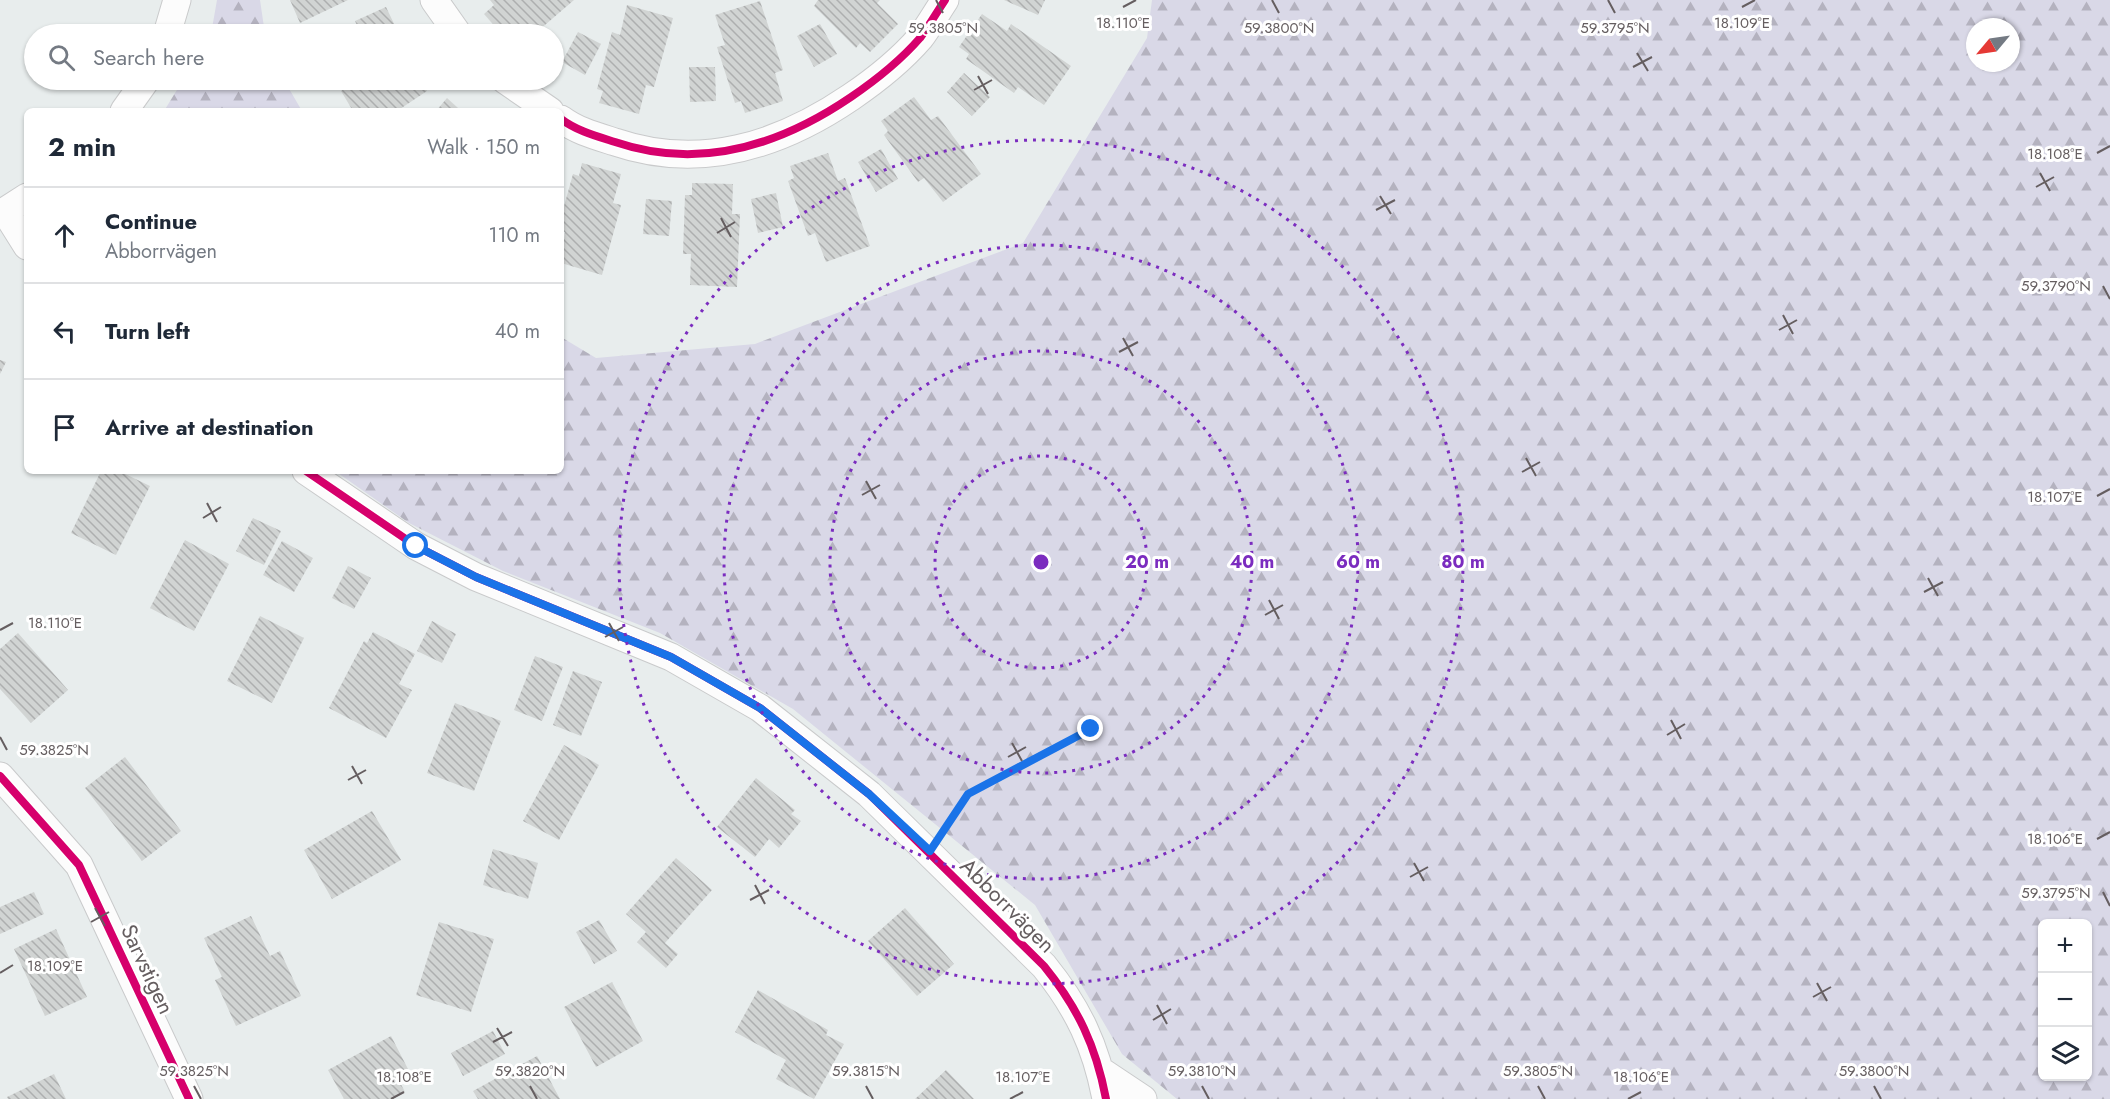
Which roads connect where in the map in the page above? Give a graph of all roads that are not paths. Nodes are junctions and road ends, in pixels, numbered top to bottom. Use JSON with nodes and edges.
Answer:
{"nodes":[{"id":1,"x":177,"y":0,"type":"edge"},
{"id":2,"x":434,"y":0,"type":"edge"},
{"id":3,"x":945,"y":0,"type":"edge"},
{"id":4,"x":170,"y":24,"type":"edge"},
{"id":5,"x":451,"y":24,"type":"edge"},
{"id":6,"x":139,"y":90,"type":"edge"},
{"id":7,"x":520,"y":90,"type":"edge"},
{"id":8,"x":126,"y":108,"type":"edge"},
{"id":9,"x":546,"y":108,"type":"edge"},
{"id":10,"x":564,"y":121,"type":"edge"},
{"id":11,"x":11,"y":206,"type":"edge"},
{"id":12,"x":24,"y":238,"type":"edge"},
{"id":13,"x":310,"y":474,"type":"edge"},
{"id":14,"x":0,"y":776,"type":"edge"},
{"id":15,"x":1101,"y":1071,"type":"junction"},
{"id":16,"x":189,"y":1099,"type":"edge"},
{"id":17,"x":1106,"y":1099,"type":"edge"},
{"id":18,"x":1143,"y":1099,"type":"edge"}],
"edges":[{"from":1,"to":4,"type":"street"},
{"from":2,"to":5,"type":"street"},
{"from":3,"to":10,"type":"street"},
{"from":6,"to":8,"type":"street"},
{"from":7,"to":9,"type":"street"},
{"from":11,"to":12,"type":"street"},
{"from":13,"to":15,"type":"street","name":"Abborrvägen"},
{"from":14,"to":16,"type":"street","name":"Sarvstigen"},
{"from":15,"to":17,"type":"street","name":"Abborrvägen"},
{"from":15,"to":18,"type":"street"}]}
